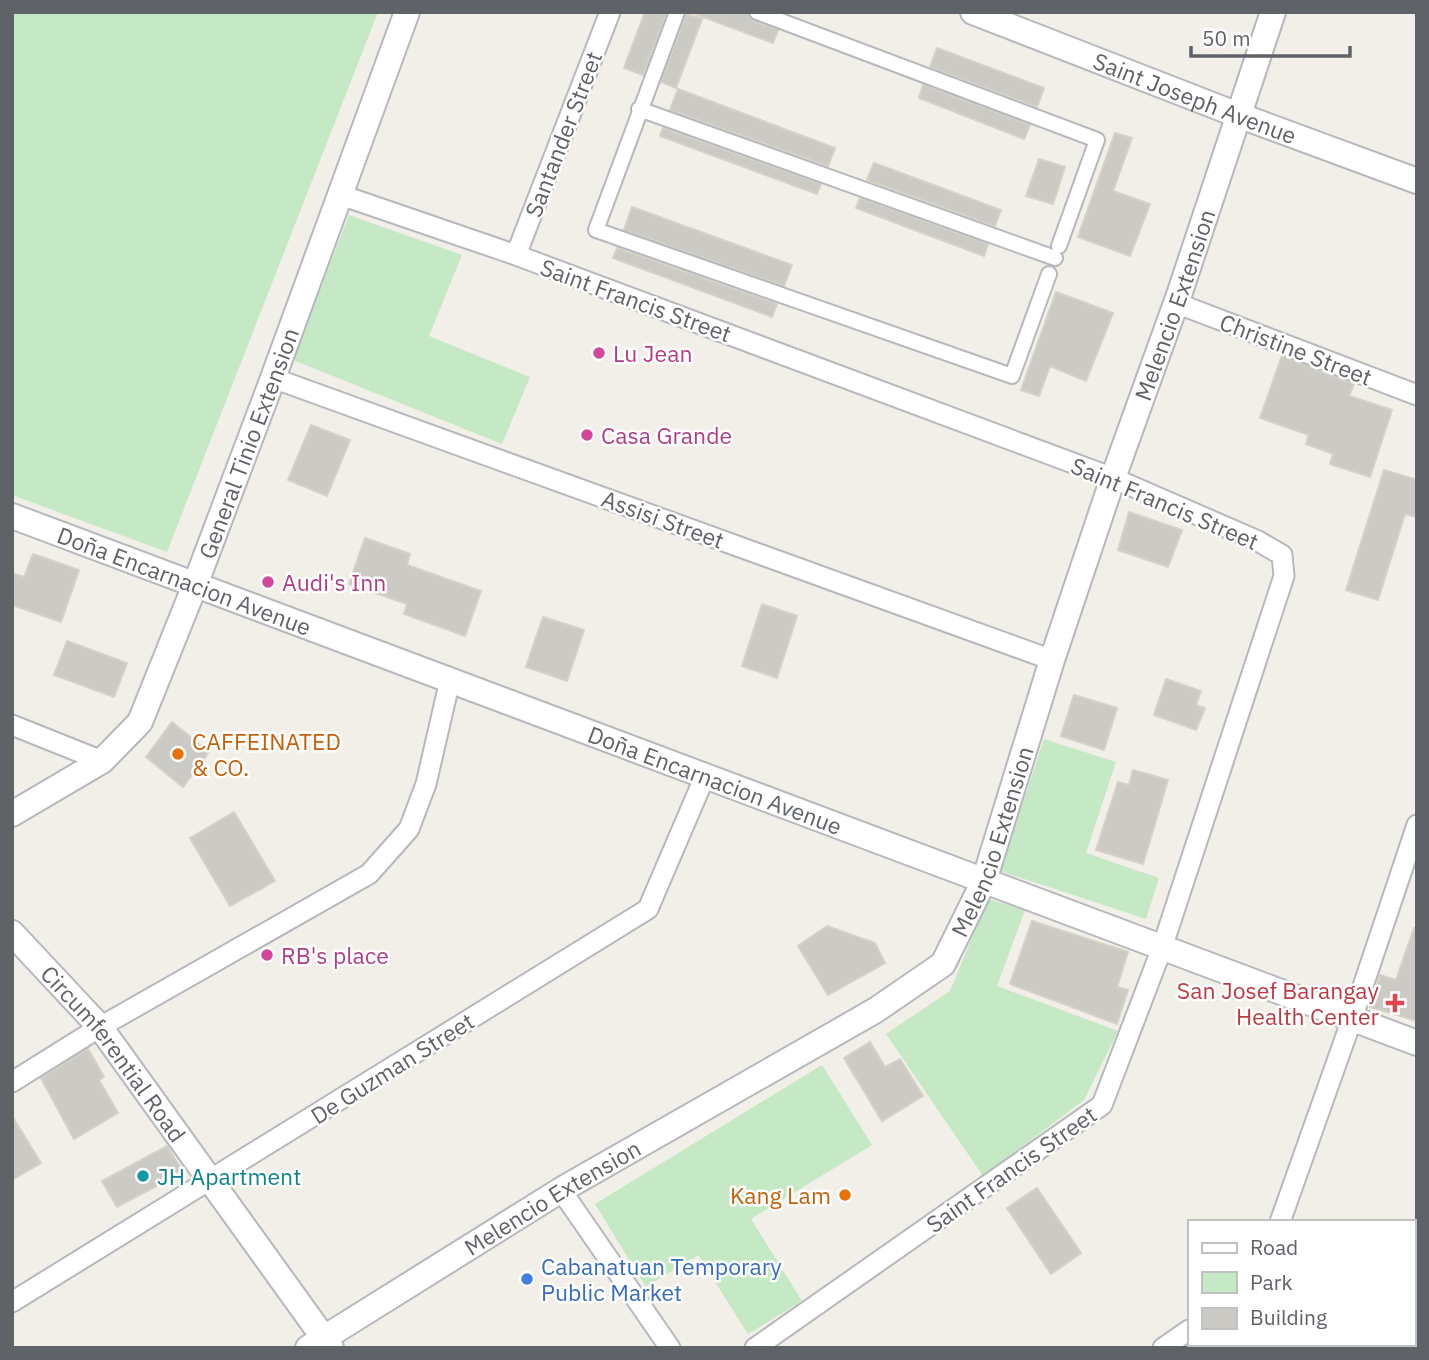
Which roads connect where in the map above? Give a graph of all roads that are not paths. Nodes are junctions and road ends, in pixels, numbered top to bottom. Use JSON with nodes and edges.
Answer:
{"nodes":[{"id":1,"x":407,"y":12,"type":"edge"},
{"id":2,"x":610,"y":12,"type":"edge"},
{"id":3,"x":677,"y":12,"type":"edge"},
{"id":4,"x":757,"y":12,"type":"edge"},
{"id":5,"x":973,"y":12,"type":"edge"},
{"id":6,"x":1273,"y":12,"type":"edge"},
{"id":7,"x":1015,"y":19,"type":"edge"},
{"id":8,"x":639,"y":109,"type":"junction"},
{"id":9,"x":1238,"y":115,"type":"junction"},
{"id":10,"x":1417,"y":181,"type":"edge"},
{"id":11,"x":341,"y":195,"type":"junction"},
{"id":12,"x":516,"y":255,"type":"junction"},
{"id":13,"x":1049,"y":274,"type":"dead end"},
{"id":14,"x":1176,"y":303,"type":"junction"},
{"id":15,"x":273,"y":378,"type":"junction"},
{"id":16,"x":1417,"y":395,"type":"edge"},
{"id":17,"x":1113,"y":478,"type":"junction"},
{"id":18,"x":12,"y":516,"type":"edge"},
{"id":19,"x":195,"y":585,"type":"junction"},
{"id":20,"x":1052,"y":660,"type":"junction"},
{"id":21,"x":450,"y":680,"type":"junction"},
{"id":22,"x":12,"y":726,"type":"edge"},
{"id":23,"x":102,"y":761,"type":"junction"},
{"id":24,"x":705,"y":776,"type":"junction"},
{"id":25,"x":12,"y":814,"type":"edge"},
{"id":26,"x":1417,"y":825,"type":"edge"},
{"id":27,"x":984,"y":881,"type":"junction"},
{"id":28,"x":12,"y":933,"type":"edge"},
{"id":29,"x":1162,"y":948,"type":"junction"},
{"id":30,"x":1352,"y":1019,"type":"junction"},
{"id":31,"x":100,"y":1027,"type":"junction"},
{"id":32,"x":1417,"y":1043,"type":"edge"},
{"id":33,"x":12,"y":1082,"type":"edge"},
{"id":34,"x":211,"y":1180,"type":"junction"},
{"id":35,"x":561,"y":1190,"type":"junction"},
{"id":36,"x":1281,"y":1220,"type":"edge"},
{"id":37,"x":12,"y":1302,"type":"edge"},
{"id":38,"x":1188,"y":1331,"type":"edge"},
{"id":39,"x":321,"y":1344,"type":"edge"},
{"id":40,"x":670,"y":1348,"type":"edge"},
{"id":41,"x":755,"y":1348,"type":"edge"},
{"id":42,"x":1163,"y":1348,"type":"edge"}],
"edges":[{"from":1,"to":11,"type":"street","name":"General Tinio Extension"},
{"from":2,"to":12,"type":"street","name":"Santander Street"},
{"from":3,"to":8,"type":"street"},
{"from":4,"to":8,"type":"street"},
{"from":5,"to":7,"type":"street","name":"Saint Joseph Avenue"},
{"from":6,"to":9,"type":"street","name":"Melencio Extension"},
{"from":7,"to":9,"type":"street","name":"Saint Joseph Avenue"},
{"from":8,"to":13,"type":"street"},
{"from":9,"to":10,"type":"street","name":"Saint Joseph Avenue"},
{"from":9,"to":14,"type":"street","name":"Melencio Extension"},
{"from":11,"to":12,"type":"street","name":"Saint Francis Street"},
{"from":11,"to":15,"type":"street","name":"General Tinio Extension"},
{"from":12,"to":17,"type":"street","name":"Saint Francis Street"},
{"from":14,"to":16,"type":"street","name":"Christine Street"},
{"from":14,"to":17,"type":"street","name":"Melencio Extension"},
{"from":15,"to":19,"type":"street","name":"General Tinio Extension"},
{"from":15,"to":20,"type":"street","name":"Assisi Street"},
{"from":17,"to":20,"type":"street","name":"Melencio Extension"},
{"from":17,"to":29,"type":"street","name":"Saint Francis Street"},
{"from":18,"to":19,"type":"street","name":"Doña Encarnacion Avenue"},
{"from":19,"to":21,"type":"street","name":"Doña Encarnacion Avenue"},
{"from":19,"to":23,"type":"street","name":"General Tinio Extension"},
{"from":20,"to":27,"type":"street","name":"Melencio Extension"},
{"from":21,"to":24,"type":"street","name":"Doña Encarnacion Avenue"},
{"from":21,"to":31,"type":"street"},
{"from":22,"to":23,"type":"street"},
{"from":23,"to":25,"type":"street","name":"General Tinio Extension"},
{"from":24,"to":27,"type":"street","name":"Doña Encarnacion Avenue"},
{"from":24,"to":34,"type":"street","name":"De Guzman Street"},
{"from":26,"to":30,"type":"street"},
{"from":27,"to":29,"type":"street","name":"Doña Encarnacion Avenue"},
{"from":27,"to":35,"type":"street","name":"Melencio Extension"},
{"from":28,"to":31,"type":"street","name":"Circumferential Road"},
{"from":29,"to":30,"type":"street","name":"Doña Encarnacion Avenue"},
{"from":29,"to":41,"type":"street","name":"Saint Francis Street"},
{"from":30,"to":32,"type":"street","name":"Doña Encarnacion Avenue"},
{"from":30,"to":36,"type":"street"},
{"from":31,"to":33,"type":"street"},
{"from":31,"to":34,"type":"street","name":"Circumferential Road"},
{"from":34,"to":37,"type":"street","name":"De Guzman Street"},
{"from":34,"to":39,"type":"street","name":"Circumferential Road"},
{"from":35,"to":39,"type":"street","name":"Melencio Extension"},
{"from":35,"to":40,"type":"street"},
{"from":38,"to":42,"type":"street"}]}
